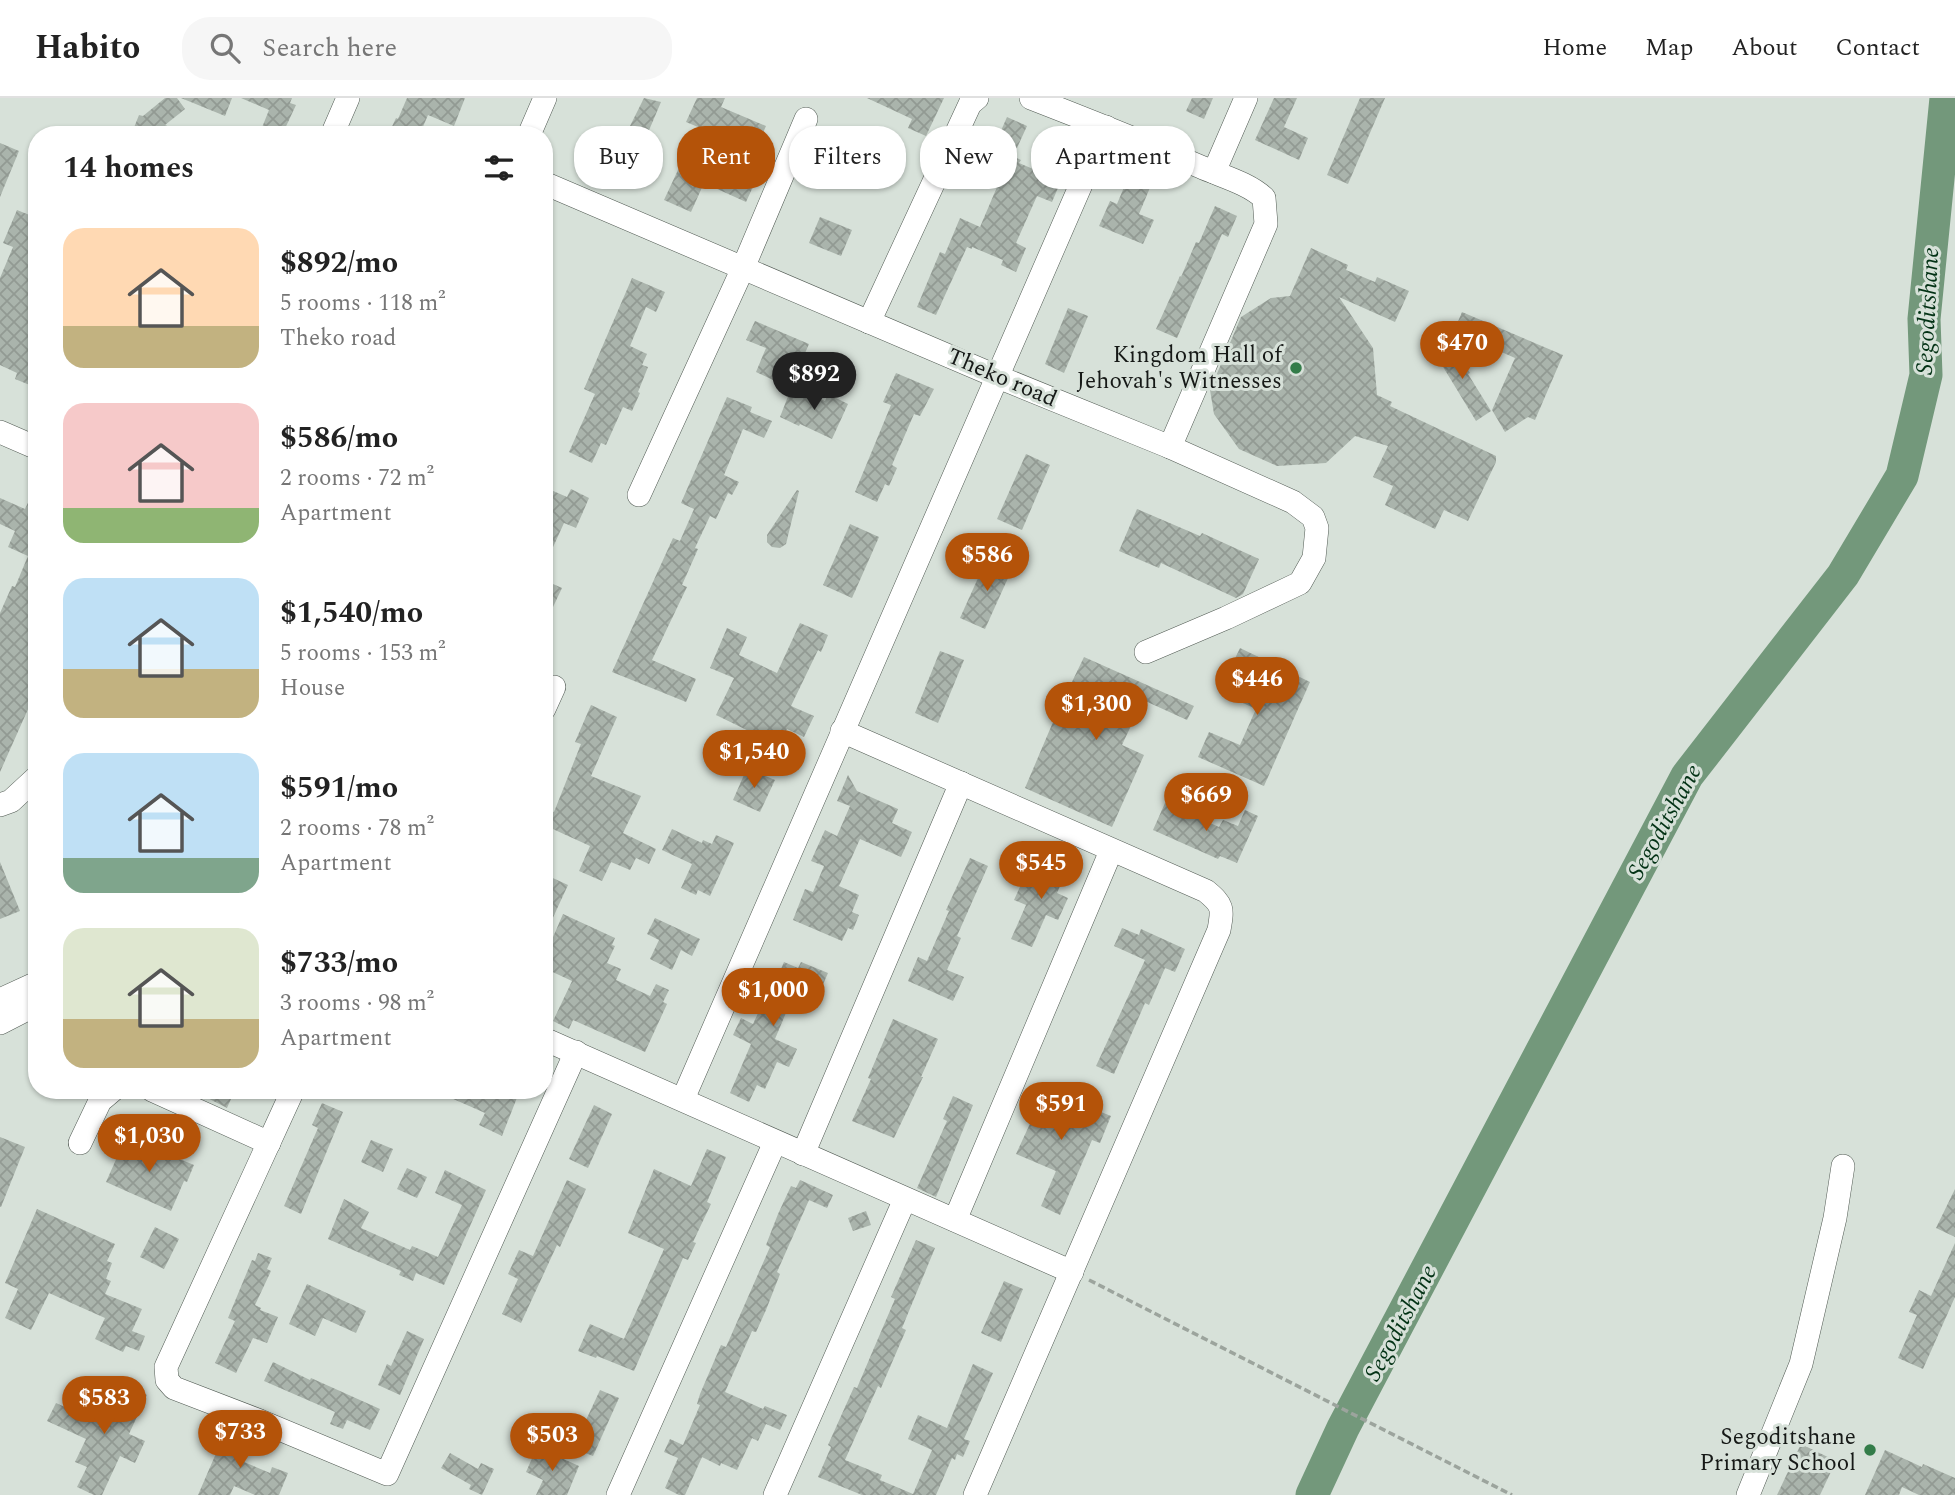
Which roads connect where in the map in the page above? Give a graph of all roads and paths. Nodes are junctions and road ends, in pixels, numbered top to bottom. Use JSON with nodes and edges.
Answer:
{"nodes":[{"id":1,"x":348,"y":98,"type":"edge"},
{"id":2,"x":545,"y":98,"type":"edge"},
{"id":3,"x":977,"y":98,"type":"edge"},
{"id":4,"x":1031,"y":98,"type":"edge"},
{"id":5,"x":1246,"y":98,"type":"edge"},
{"id":6,"x":806,"y":119,"type":"dead end"},
{"id":7,"x":336,"y":126,"type":"edge"},
{"id":8,"x":533,"y":126,"type":"edge"},
{"id":9,"x":1104,"y":126,"type":"edge"},
{"id":10,"x":1195,"y":164,"type":"edge"},
{"id":11,"x":1214,"y":172,"type":"junction"},
{"id":12,"x":553,"y":187,"type":"edge"},
{"id":13,"x":1080,"y":189,"type":"edge"},
{"id":14,"x":743,"y":268,"type":"junction"},
{"id":15,"x":869,"y":322,"type":"junction"},
{"id":16,"x":998,"y":377,"type":"junction"},
{"id":17,"x":0,"y":432,"type":"edge"},
{"id":18,"x":28,"y":444,"type":"edge"},
{"id":19,"x":1170,"y":447,"type":"junction"},
{"id":20,"x":639,"y":495,"type":"dead end"},
{"id":21,"x":1146,"y":652,"type":"dead end"},
{"id":22,"x":842,"y":731,"type":"junction"},
{"id":23,"x":961,"y":783,"type":"junction"},
{"id":24,"x":28,"y":785,"type":"edge"},
{"id":25,"x":0,"y":805,"type":"edge"},
{"id":26,"x":1111,"y":851,"type":"junction"},
{"id":27,"x":28,"y":987,"type":"edge"},
{"id":28,"x":0,"y":1000,"type":"edge"},
{"id":29,"x":28,"y":1009,"type":"edge"},
{"id":30,"x":0,"y":1023,"type":"edge"},
{"id":31,"x":553,"y":1043,"type":"edge"},
{"id":32,"x":576,"y":1052,"type":"junction"},
{"id":33,"x":102,"y":1099,"type":"edge"},
{"id":34,"x":172,"y":1099,"type":"edge"},
{"id":35,"x":289,"y":1099,"type":"edge"},
{"id":36,"x":683,"y":1099,"type":"junction"},
{"id":37,"x":775,"y":1142,"type":"junction"},
{"id":38,"x":79,"y":1143,"type":"dead end"},
{"id":39,"x":269,"y":1143,"type":"junction"},
{"id":40,"x":803,"y":1154,"type":"junction"},
{"id":41,"x":1843,"y":1166,"type":"dead end"},
{"id":42,"x":905,"y":1199,"type":"junction"},
{"id":43,"x":956,"y":1220,"type":"junction"},
{"id":44,"x":1072,"y":1272,"type":"junction"},
{"id":45,"x":383,"y":1485,"type":"edge"},
{"id":46,"x":618,"y":1495,"type":"edge"},
{"id":47,"x":775,"y":1495,"type":"edge"},
{"id":48,"x":975,"y":1495,"type":"edge"},
{"id":49,"x":1512,"y":1495,"type":"edge"},
{"id":50,"x":1748,"y":1495,"type":"edge"}],
"edges":[{"from":1,"to":7,"type":"street"},
{"from":2,"to":8,"type":"street"},
{"from":3,"to":15,"type":"street"},
{"from":4,"to":9,"type":"street"},
{"from":5,"to":11,"type":"street"},
{"from":6,"to":14,"type":"street"},
{"from":10,"to":11,"type":"street"},
{"from":11,"to":19,"type":"street"},
{"from":12,"to":14,"type":"street","name":"Theko road"},
{"from":13,"to":16,"type":"street"},
{"from":14,"to":15,"type":"street","name":"Theko road"},
{"from":14,"to":20,"type":"street"},
{"from":15,"to":16,"type":"street","name":"Theko road"},
{"from":16,"to":19,"type":"street","name":"Theko road"},
{"from":16,"to":22,"type":"street"},
{"from":17,"to":18,"type":"street"},
{"from":19,"to":21,"type":"street","name":"Theko road"},
{"from":22,"to":23,"type":"street"},
{"from":22,"to":36,"type":"street"},
{"from":23,"to":26,"type":"street"},
{"from":23,"to":40,"type":"street"},
{"from":24,"to":25,"type":"street"},
{"from":26,"to":43,"type":"street"},
{"from":26,"to":44,"type":"street"},
{"from":27,"to":28,"type":"street"},
{"from":29,"to":30,"type":"street"},
{"from":31,"to":32,"type":"street"},
{"from":32,"to":36,"type":"street"},
{"from":32,"to":45,"type":"street"},
{"from":33,"to":38,"type":"street"},
{"from":34,"to":39,"type":"street"},
{"from":35,"to":39,"type":"street"},
{"from":36,"to":37,"type":"street"},
{"from":37,"to":40,"type":"street"},
{"from":37,"to":46,"type":"street"},
{"from":39,"to":45,"type":"street"},
{"from":40,"to":42,"type":"street"},
{"from":41,"to":50,"type":"street"},
{"from":42,"to":43,"type":"street"},
{"from":42,"to":47,"type":"street"},
{"from":43,"to":44,"type":"street"},
{"from":44,"to":48,"type":"street"},
{"from":44,"to":49,"type":"path"}]}
